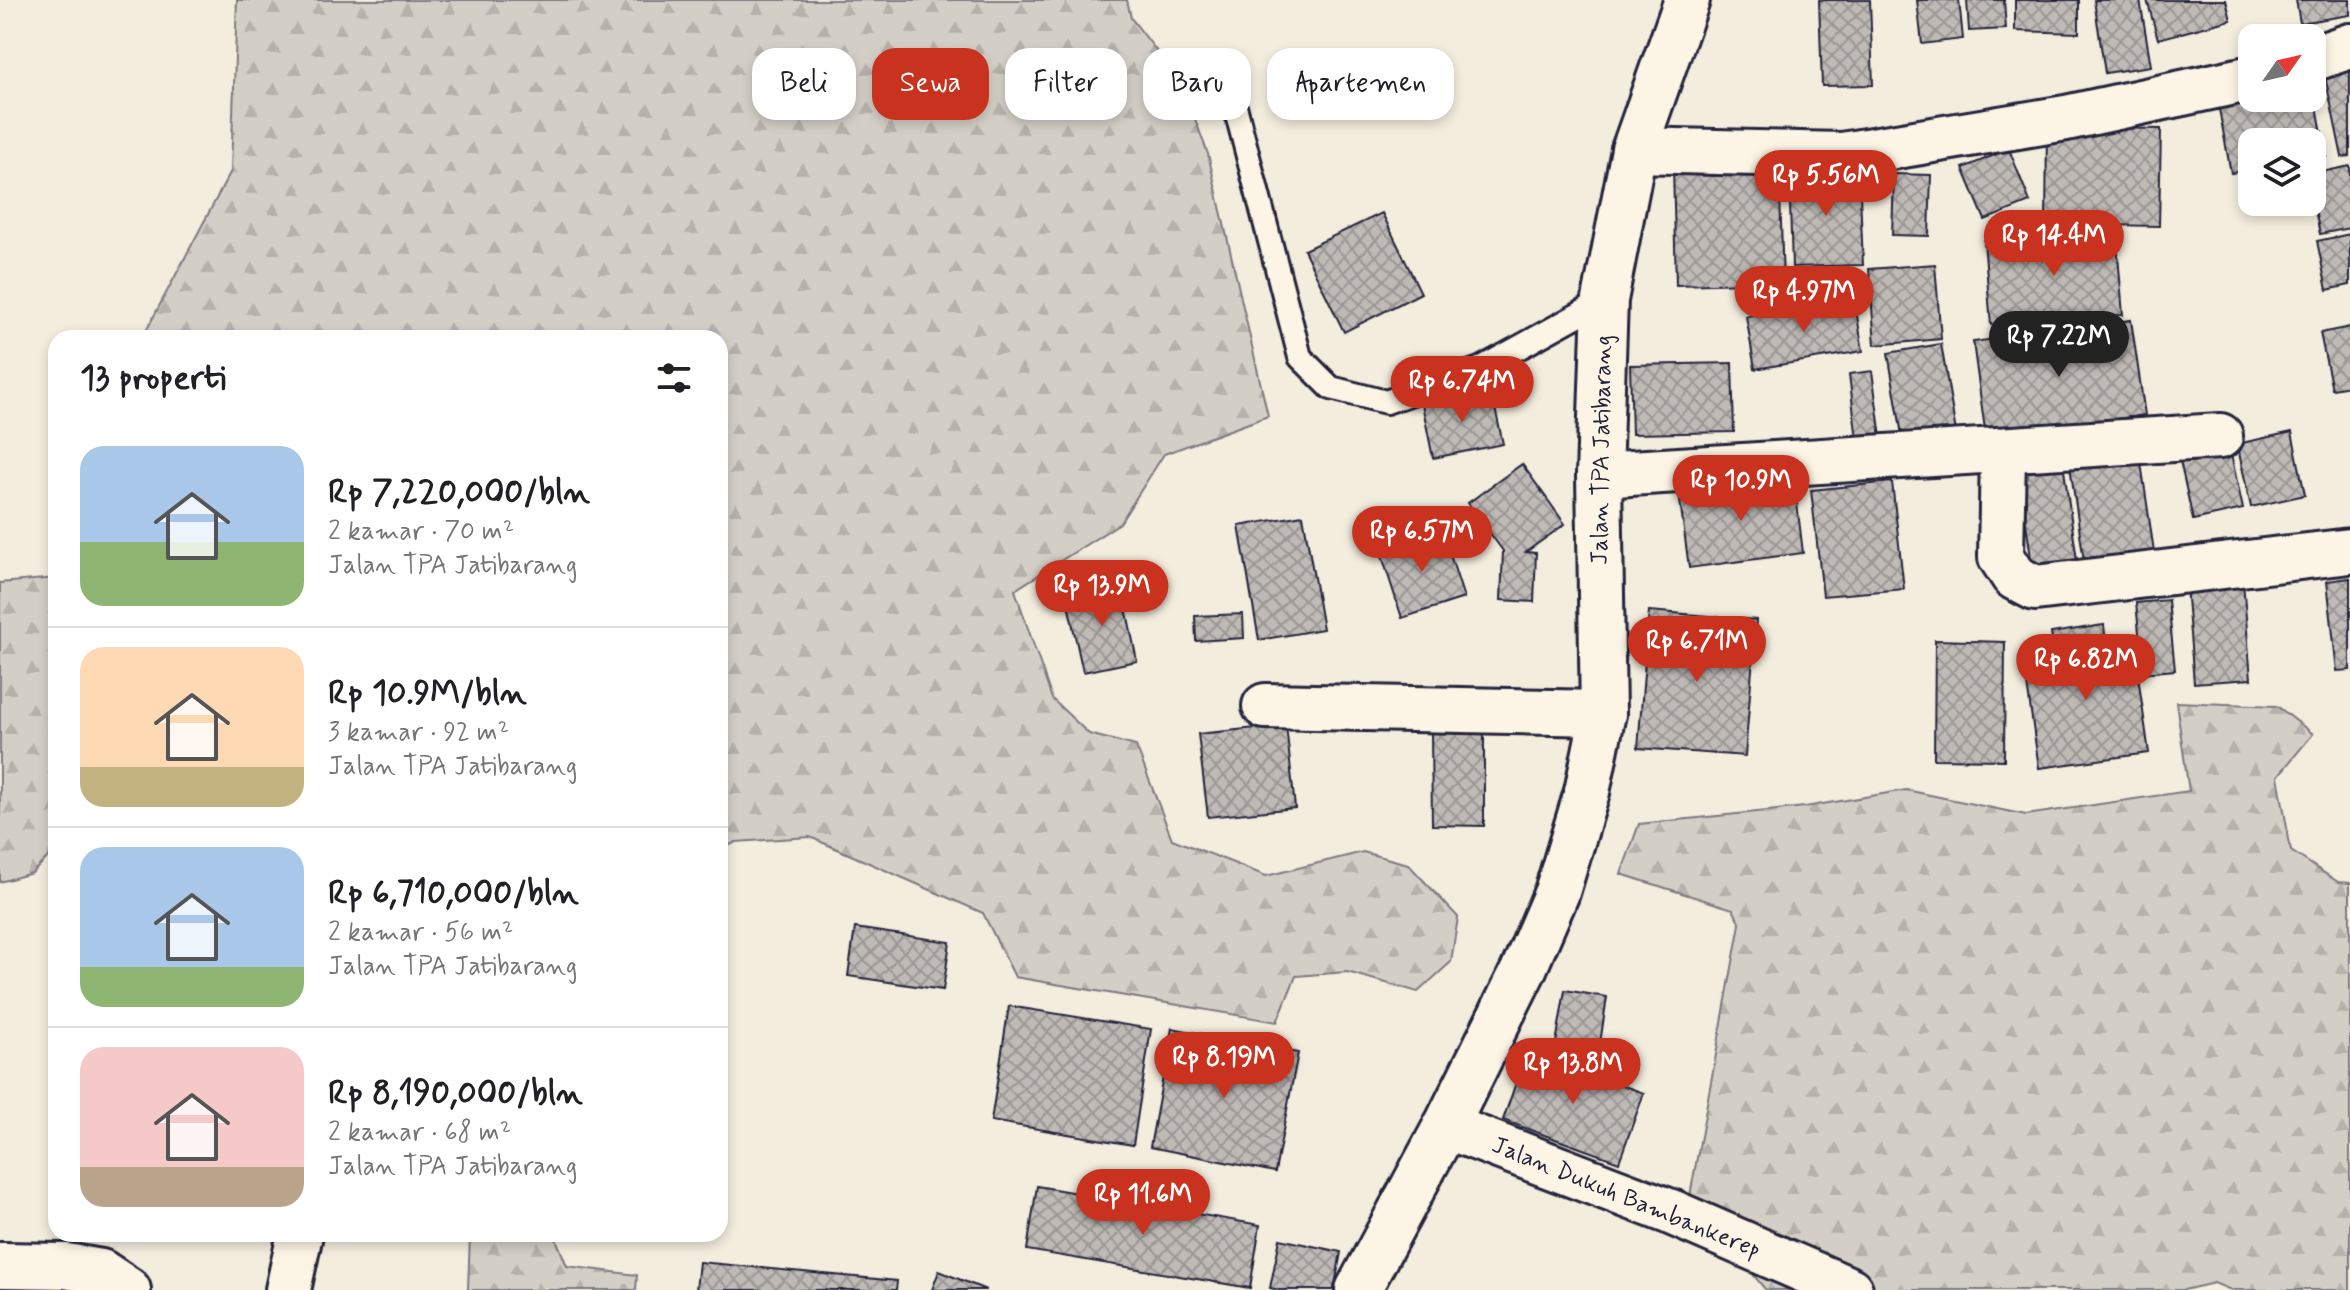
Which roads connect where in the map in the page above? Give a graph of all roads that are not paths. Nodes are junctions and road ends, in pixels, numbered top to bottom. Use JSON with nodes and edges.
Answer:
{"nodes":[{"id":1,"x":1687,"y":0,"type":"edge"},
{"id":2,"x":2350,"y":46,"type":"edge"},
{"id":3,"x":2326,"y":54,"type":"edge"},
{"id":4,"x":2238,"y":81,"type":"edge"},
{"id":5,"x":1239,"y":120,"type":"edge"},
{"id":6,"x":1634,"y":150,"type":"junction"},
{"id":7,"x":1605,"y":300,"type":"junction"},
{"id":8,"x":2220,"y":436,"type":"dead end"},
{"id":9,"x":2003,"y":451,"type":"junction"},
{"id":10,"x":1599,"y":475,"type":"junction"},
{"id":11,"x":2350,"y":551,"type":"edge"},
{"id":12,"x":1265,"y":706,"type":"dead end"},
{"id":13,"x":1603,"y":713,"type":"junction"},
{"id":14,"x":1446,"y":1126,"type":"junction"},
{"id":15,"x":298,"y":1242,"type":"edge"},
{"id":16,"x":0,"y":1265,"type":"edge"},
{"id":17,"x":128,"y":1290,"type":"edge"},
{"id":18,"x":288,"y":1290,"type":"edge"},
{"id":19,"x":1358,"y":1290,"type":"edge"},
{"id":20,"x":1850,"y":1290,"type":"edge"}],
"edges":[{"from":1,"to":6,"type":"street","name":"Jalan TPA Jatibarang"},
{"from":2,"to":3,"type":"street"},
{"from":4,"to":6,"type":"street"},
{"from":5,"to":7,"type":"lane"},
{"from":6,"to":7,"type":"street","name":"Jalan TPA Jatibarang"},
{"from":7,"to":10,"type":"street","name":"Jalan TPA Jatibarang"},
{"from":8,"to":9,"type":"street"},
{"from":9,"to":10,"type":"street"},
{"from":9,"to":11,"type":"street"},
{"from":10,"to":13,"type":"street","name":"Jalan TPA Jatibarang"},
{"from":12,"to":13,"type":"street"},
{"from":13,"to":14,"type":"street","name":"Jalan TPA Jatibarang"},
{"from":14,"to":19,"type":"street","name":"Jalan TPA Jatibarang"},
{"from":14,"to":20,"type":"street","name":"Jalan Dukuh Bambankerep"},
{"from":15,"to":18,"type":"street"},
{"from":16,"to":17,"type":"street"}]}
